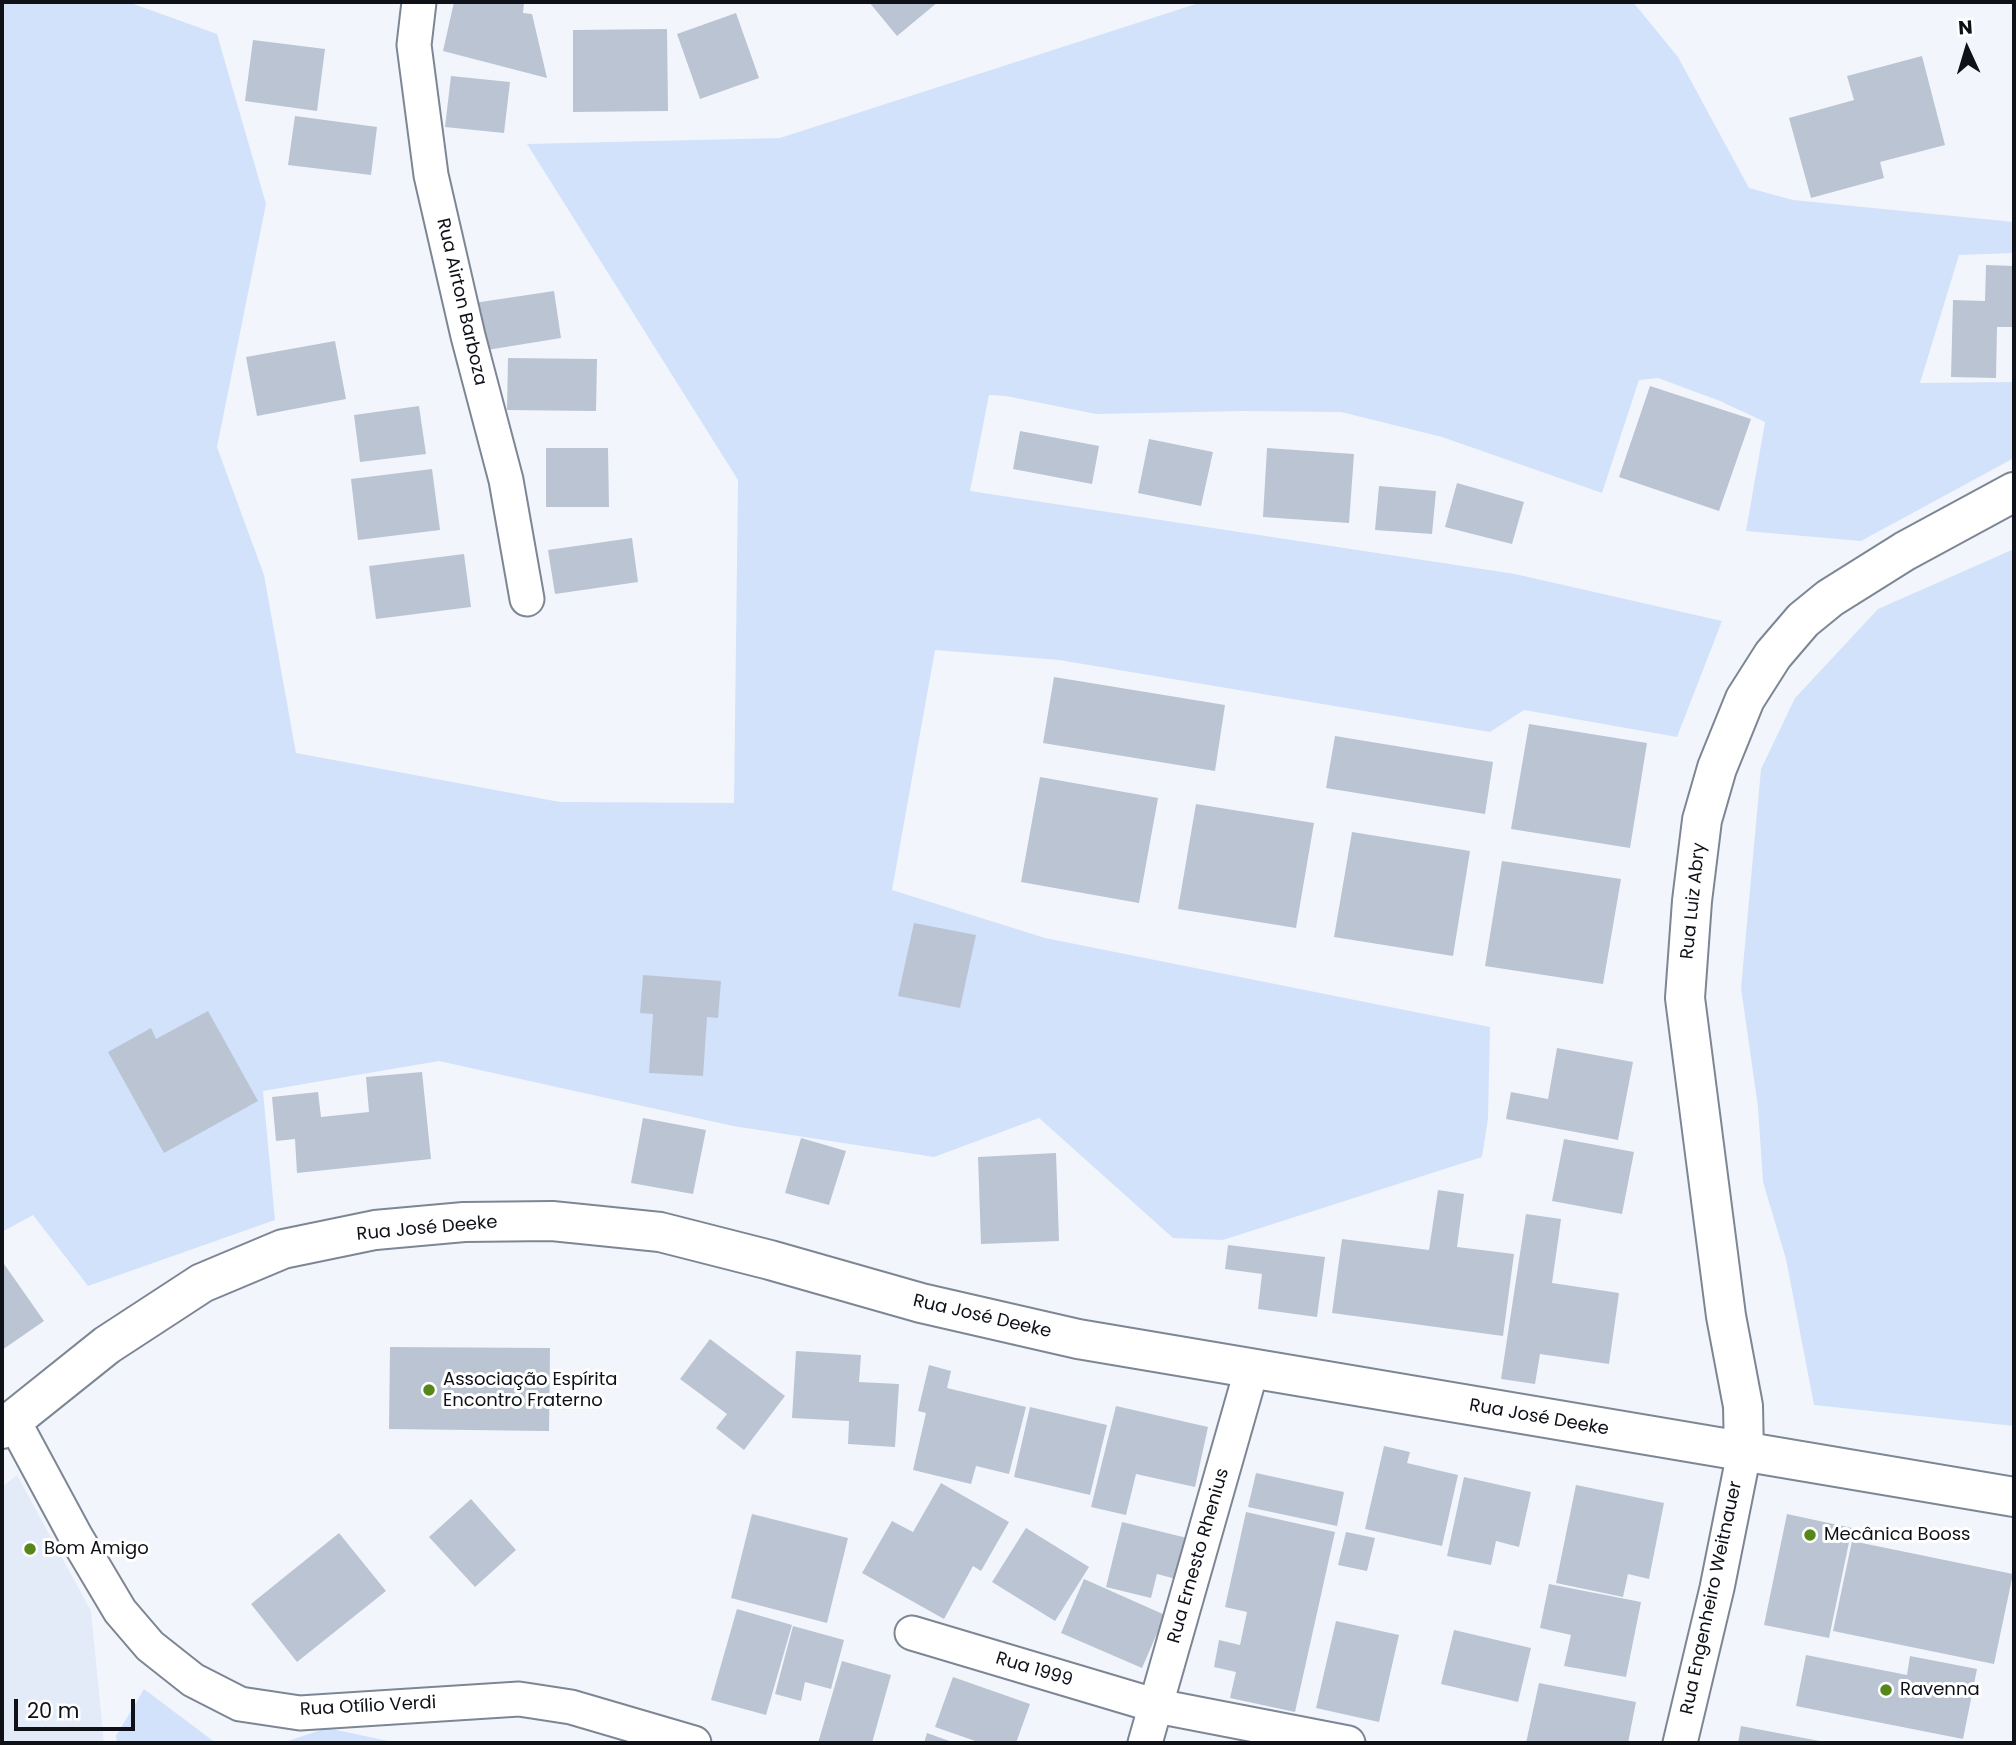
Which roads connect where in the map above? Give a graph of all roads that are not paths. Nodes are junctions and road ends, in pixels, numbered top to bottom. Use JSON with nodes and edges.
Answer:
{"nodes":[{"id":1,"x":419,"y":2,"type":"edge"},
{"id":2,"x":2014,"y":492,"type":"edge"},
{"id":3,"x":527,"y":599,"type":"dead end"},
{"id":4,"x":1252,"y":1368,"type":"junction"},
{"id":5,"x":7,"y":1424,"type":"edge"},
{"id":6,"x":1744,"y":1453,"type":"junction"},
{"id":7,"x":2014,"y":1497,"type":"edge"},
{"id":8,"x":912,"y":1633,"type":"dead end"},
{"id":9,"x":1157,"y":1706,"type":"junction"},
{"id":10,"x":694,"y":1743,"type":"edge"},
{"id":11,"x":1145,"y":1743,"type":"edge"},
{"id":12,"x":1348,"y":1743,"type":"edge"},
{"id":13,"x":1680,"y":1743,"type":"edge"}],
"edges":[{"from":1,"to":3,"type":"street","name":"Rua Airton Barboza"},
{"from":2,"to":6,"type":"street","name":"Rua Luiz Abry"},
{"from":4,"to":5,"type":"street","name":"Rua José Deeke"},
{"from":4,"to":6,"type":"street","name":"Rua José Deeke"},
{"from":4,"to":9,"type":"street","name":"Rua Ernesto Rhenius"},
{"from":5,"to":10,"type":"street","name":"Rua Otílio Verdi"},
{"from":6,"to":7,"type":"street","name":"Rua José Deeke"},
{"from":6,"to":13,"type":"street","name":"Rua Engenheiro Weitnauer"},
{"from":8,"to":9,"type":"street","name":"Rua 1999"},
{"from":9,"to":11,"type":"street","name":"Rua Ernesto Rhenius"},
{"from":9,"to":12,"type":"street","name":"Rua 1999"}]}
